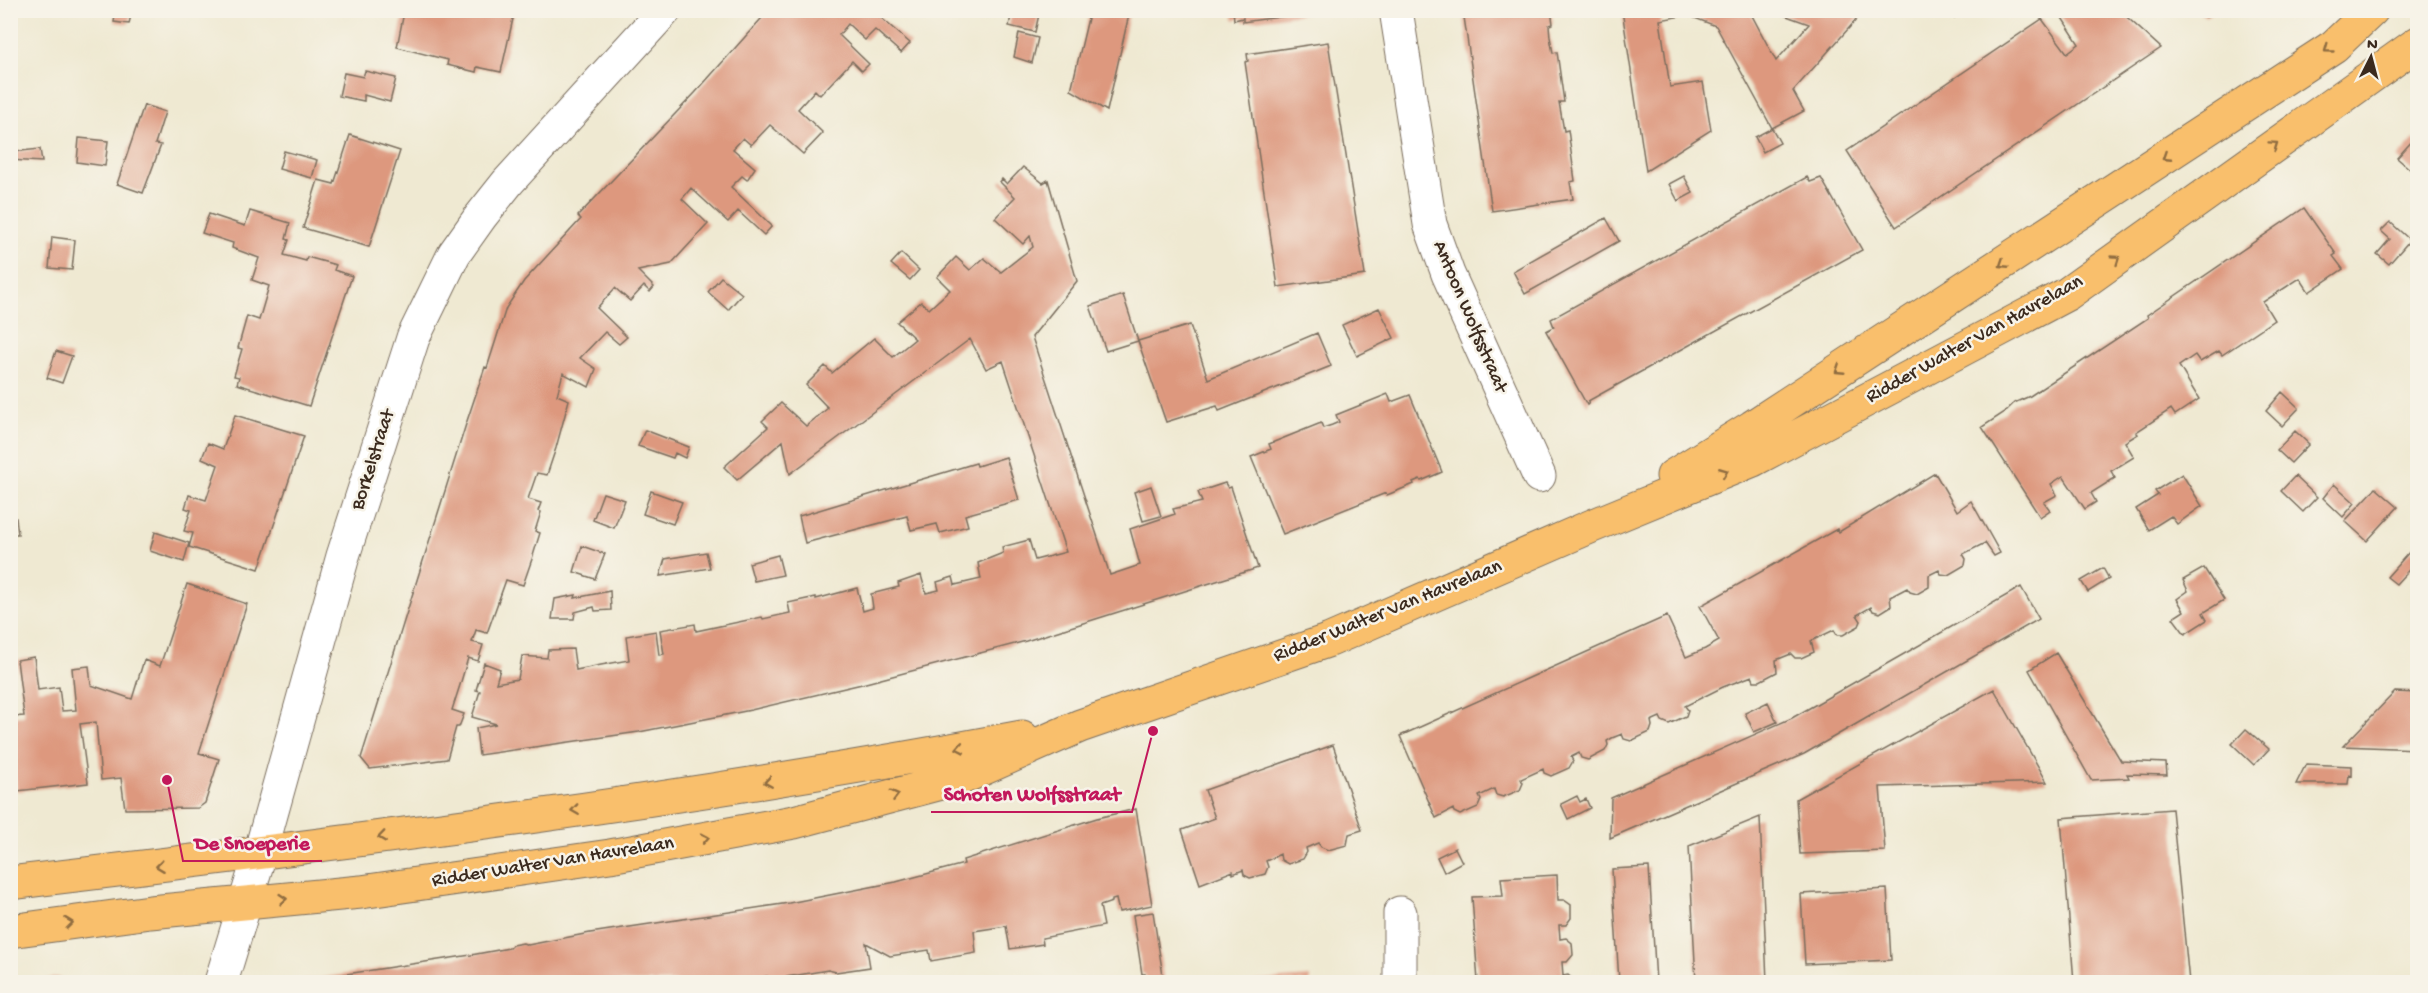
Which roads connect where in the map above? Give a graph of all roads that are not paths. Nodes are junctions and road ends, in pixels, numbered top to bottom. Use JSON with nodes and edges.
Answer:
{"nodes":[{"id":1,"x":665,"y":10,"type":"edge"},
{"id":2,"x":1396,"y":10,"type":"edge"},
{"id":3,"x":2372,"y":10,"type":"edge"},
{"id":4,"x":2418,"y":43,"type":"edge"},
{"id":5,"x":1539,"y":476,"type":"dead end"},
{"id":6,"x":1592,"y":526,"type":"junction"},
{"id":7,"x":1080,"y":726,"type":"junction"},
{"id":8,"x":260,"y":854,"type":"junction"},
{"id":9,"x":10,"y":883,"type":"edge"},
{"id":10,"x":245,"y":902,"type":"junction"},
{"id":11,"x":1400,"y":912,"type":"dead end"},
{"id":12,"x":10,"y":931,"type":"edge"},
{"id":13,"x":220,"y":982,"type":"edge"},
{"id":14,"x":1400,"y":982,"type":"edge"}],
"edges":[{"from":1,"to":8,"type":"street","name":"Borkelstraat"},
{"from":2,"to":5,"type":"street","name":"Antoon Wolfsstraat"},
{"from":3,"to":6,"type":"main road","name":"Ridder Walter Van Havrelaan","one_way":true},
{"from":6,"to":4,"type":"main road","name":"Ridder Walter Van Havrelaan","one_way":true},
{"from":6,"to":7,"type":"main road","name":"Ridder Walter Van Havrelaan"},
{"from":7,"to":8,"type":"main road","name":"Ridder Walter Van Havrelaan","one_way":true},
{"from":10,"to":7,"type":"main road","name":"Ridder Walter Van Havrelaan","one_way":true},
{"from":8,"to":9,"type":"main road","name":"Ridder Walter Van Havrelaan","one_way":true},
{"from":8,"to":10,"type":"street","name":"Borkelstraat"},
{"from":12,"to":10,"type":"main road","name":"Ridder Walter Van Havrelaan","one_way":true},
{"from":10,"to":13,"type":"street","name":"Borkelstraat"},
{"from":11,"to":14,"type":"street"}]}
